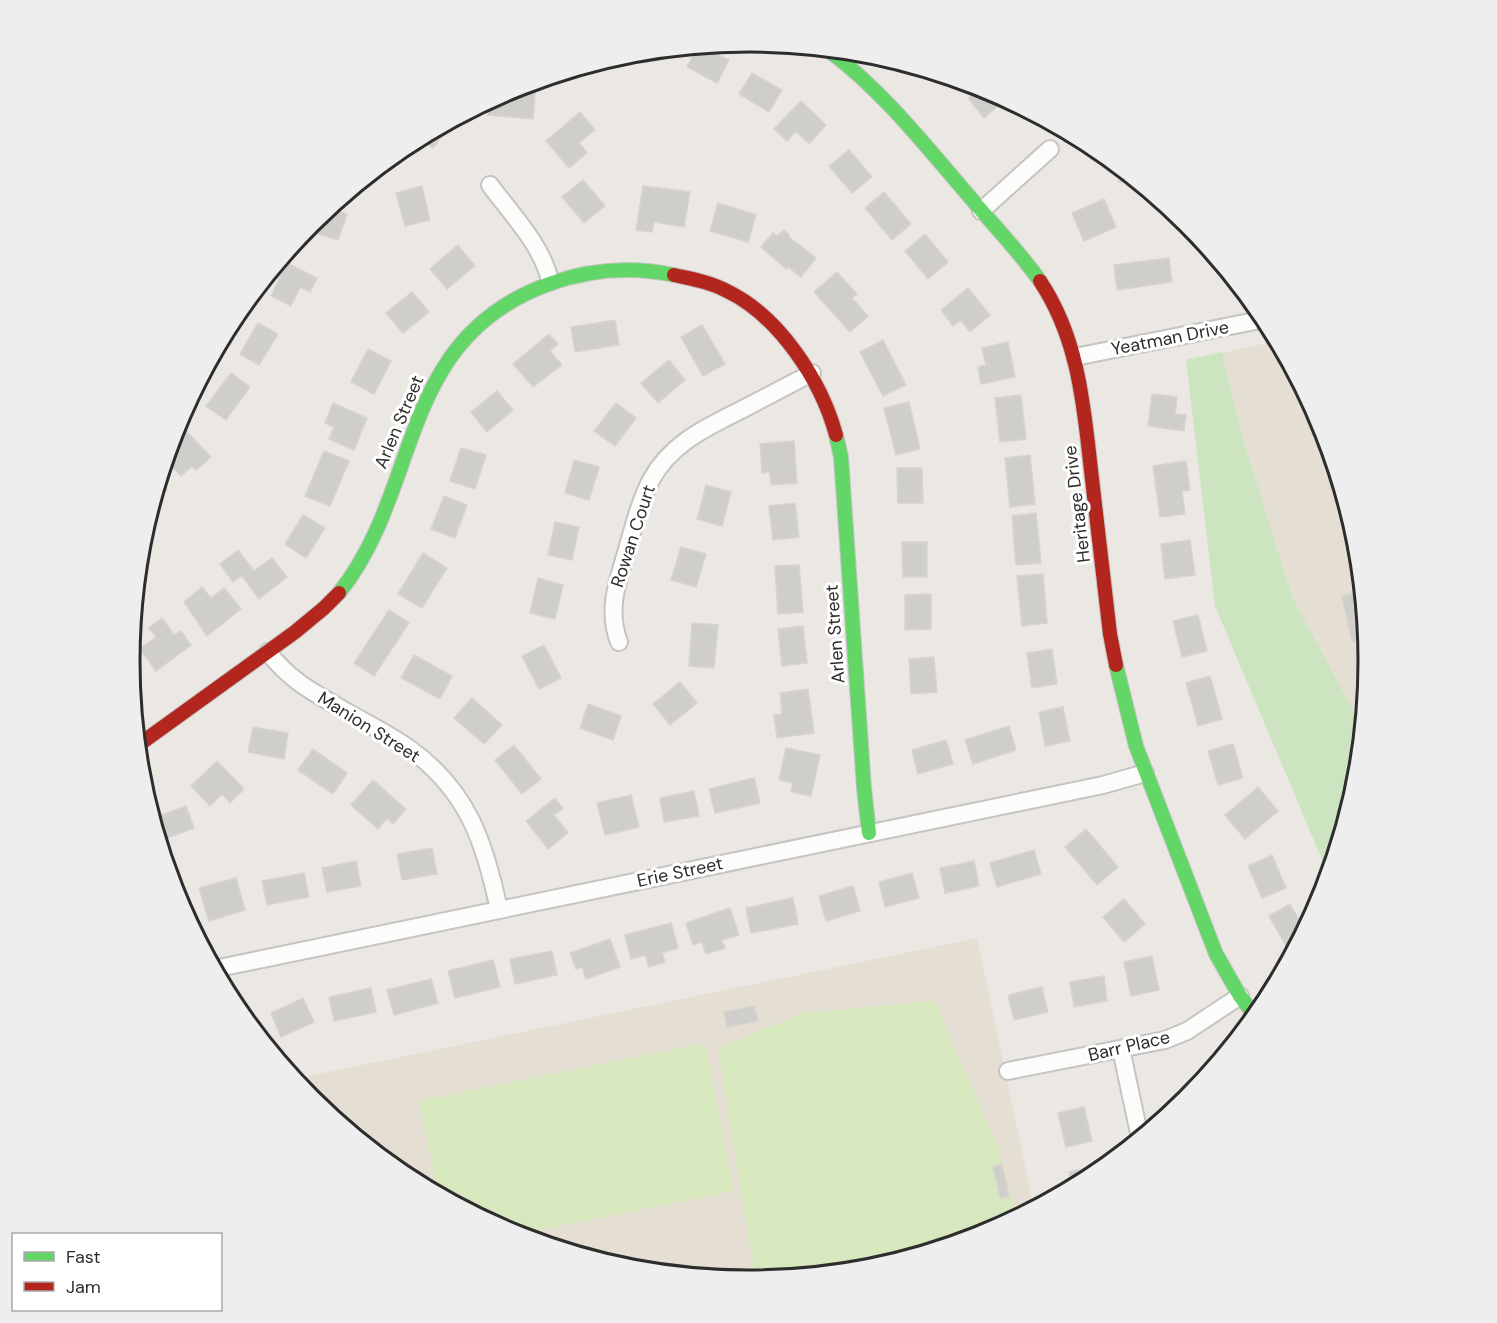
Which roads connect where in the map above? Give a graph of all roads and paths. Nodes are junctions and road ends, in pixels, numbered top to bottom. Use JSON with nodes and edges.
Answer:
{"nodes":[{"id":1,"x":842,"y":60,"type":"edge"},
{"id":2,"x":1050,"y":149,"type":"dead end"},
{"id":3,"x":490,"y":185,"type":"dead end"},
{"id":4,"x":981,"y":211,"type":"junction"},
{"id":5,"x":550,"y":282,"type":"junction"},
{"id":6,"x":1254,"y":321,"type":"edge"},
{"id":7,"x":1075,"y":357,"type":"junction"},
{"id":8,"x":812,"y":373,"type":"junction"},
{"id":9,"x":619,"y":642,"type":"dead end"},
{"id":10,"x":268,"y":652,"type":"junction"},
{"id":11,"x":145,"y":740,"type":"edge"},
{"id":12,"x":1145,"y":773,"type":"junction"},
{"id":13,"x":869,"y":833,"type":"junction"},
{"id":14,"x":499,"y":910,"type":"junction"},
{"id":15,"x":222,"y":967,"type":"edge"},
{"id":16,"x":1240,"y":996,"type":"junction"},
{"id":17,"x":1249,"y":1008,"type":"edge"},
{"id":18,"x":1121,"y":1049,"type":"junction"},
{"id":19,"x":1008,"y":1071,"type":"dead end"},
{"id":20,"x":1138,"y":1129,"type":"edge"}],
"edges":[{"from":1,"to":4,"type":"street","name":"Heritage Drive"},
{"from":2,"to":4,"type":"street"},
{"from":3,"to":5,"type":"street"},
{"from":4,"to":7,"type":"street","name":"Heritage Drive"},
{"from":5,"to":8,"type":"street","name":"Arlen Street"},
{"from":5,"to":10,"type":"street","name":"Arlen Street"},
{"from":6,"to":7,"type":"street","name":"Yeatman Drive"},
{"from":7,"to":12,"type":"street","name":"Heritage Drive"},
{"from":8,"to":9,"type":"street","name":"Rowan Court"},
{"from":8,"to":13,"type":"street","name":"Arlen Street"},
{"from":10,"to":11,"type":"street","name":"Arlen Street"},
{"from":10,"to":14,"type":"street","name":"Manion Street"},
{"from":12,"to":13,"type":"street","name":"Erie Street"},
{"from":12,"to":16,"type":"street","name":"Heritage Drive"},
{"from":13,"to":14,"type":"street","name":"Erie Street"},
{"from":14,"to":15,"type":"street","name":"Erie Street"},
{"from":16,"to":17,"type":"street","name":"Heritage Drive"},
{"from":16,"to":18,"type":"street","name":"Barr Place"},
{"from":18,"to":19,"type":"street","name":"Barr Place"},
{"from":18,"to":20,"type":"street"}]}
